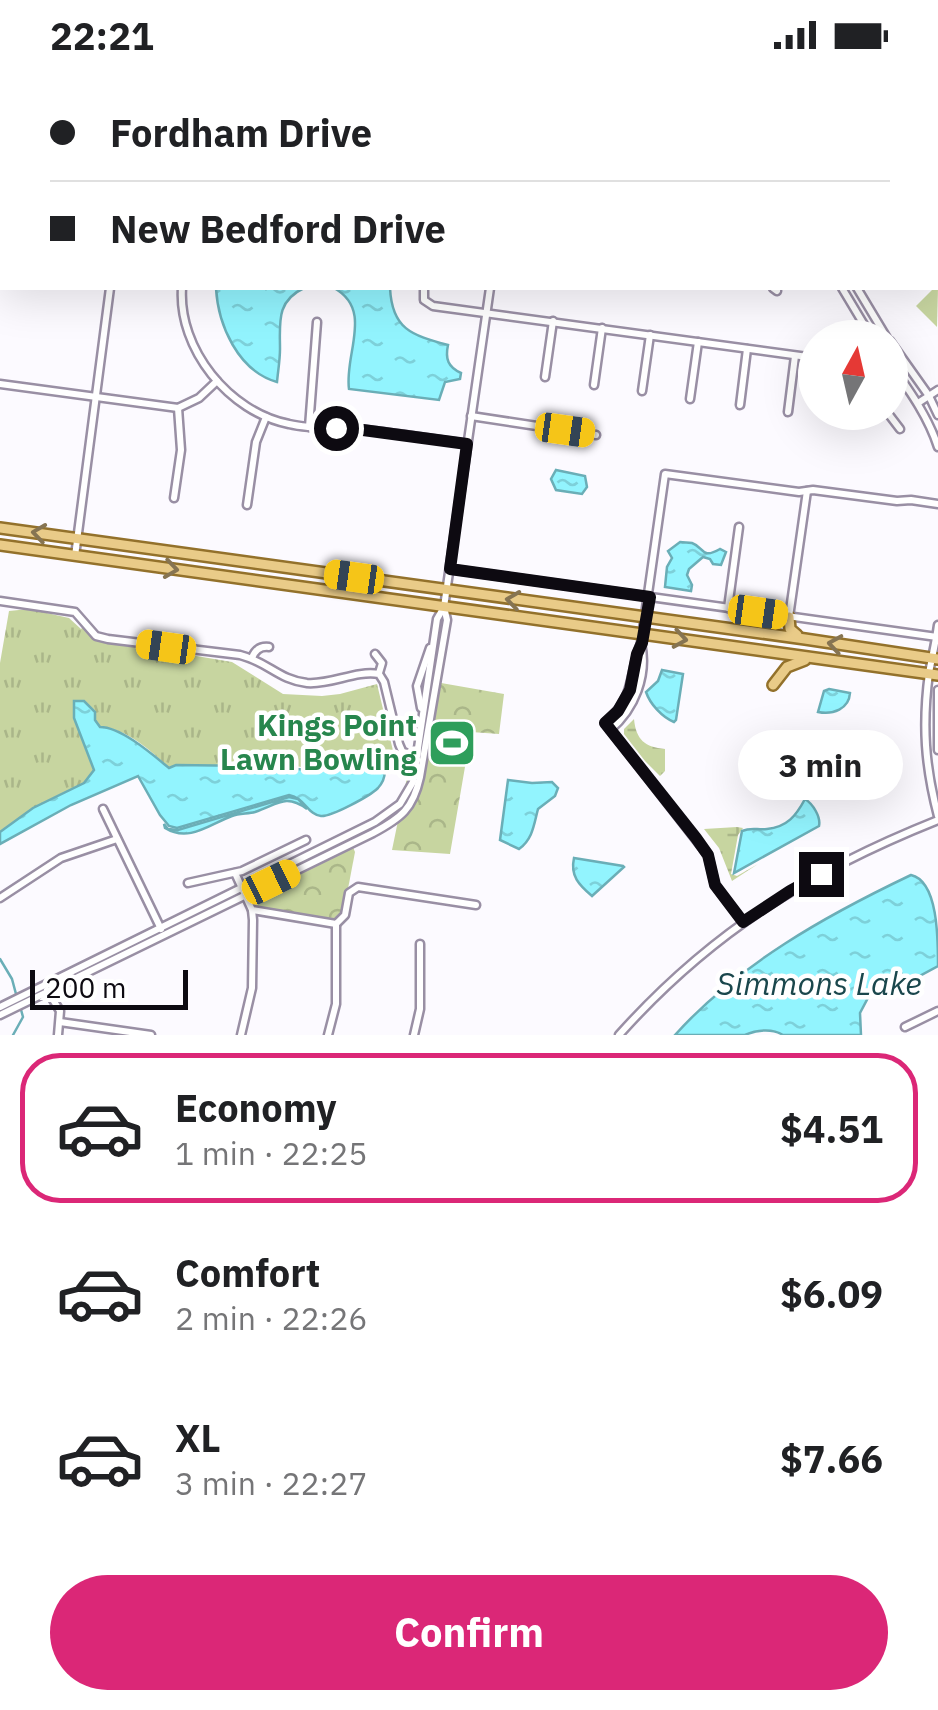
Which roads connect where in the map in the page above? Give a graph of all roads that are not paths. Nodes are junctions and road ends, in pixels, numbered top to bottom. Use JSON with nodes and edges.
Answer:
{"nodes":[{"id":1,"x":110,"y":290,"type":"edge"},
{"id":2,"x":182,"y":290,"type":"edge"},
{"id":3,"x":424,"y":290,"type":"edge"},
{"id":4,"x":490,"y":290,"type":"edge"},
{"id":5,"x":843,"y":290,"type":"edge"},
{"id":6,"x":858,"y":290,"type":"edge"},
{"id":7,"x":486,"y":312,"type":"junction"},
{"id":8,"x":862,"y":320,"type":"edge"},
{"id":9,"x":877,"y":320,"type":"edge"},
{"id":10,"x":552,"y":321,"type":"junction"},
{"id":11,"x":317,"y":322,"type":"dead end"},
{"id":12,"x":602,"y":328,"type":"junction"},
{"id":13,"x":650,"y":335,"type":"junction"},
{"id":14,"x":698,"y":342,"type":"junction"},
{"id":15,"x":747,"y":349,"type":"junction"},
{"id":16,"x":795,"y":356,"type":"junction"},
{"id":17,"x":798,"y":356,"type":"edge"},
{"id":18,"x":908,"y":366,"type":"edge"},
{"id":19,"x":546,"y":377,"type":"dead end"},
{"id":20,"x":216,"y":381,"type":"junction"},
{"id":21,"x":0,"y":384,"type":"edge"},
{"id":22,"x":594,"y":384,"type":"dead end"},
{"id":23,"x":908,"y":389,"type":"edge"},
{"id":24,"x":938,"y":390,"type":"edge"},
{"id":25,"x":642,"y":391,"type":"dead end"},
{"id":26,"x":929,"y":396,"type":"junction"},
{"id":27,"x":96,"y":397,"type":"junction"},
{"id":28,"x":690,"y":399,"type":"dead end"},
{"id":29,"x":918,"y":403,"type":"junction"},
{"id":30,"x":740,"y":405,"type":"dead end"},
{"id":31,"x":178,"y":408,"type":"junction"},
{"id":32,"x":788,"y":412,"type":"dead end"},
{"id":33,"x":938,"y":415,"type":"edge"},
{"id":34,"x":471,"y":416,"type":"junction"},
{"id":35,"x":266,"y":417,"type":"junction"},
{"id":36,"x":310,"y":427,"type":"junction"},
{"id":37,"x":596,"y":434,"type":"dead end"},
{"id":38,"x":467,"y":444,"type":"junction"},
{"id":39,"x":938,"y":447,"type":"edge"},
{"id":40,"x":807,"y":491,"type":"junction"},
{"id":41,"x":174,"y":498,"type":"dead end"},
{"id":42,"x":938,"y":504,"type":"edge"},
{"id":43,"x":248,"y":505,"type":"dead end"},
{"id":44,"x":739,"y":527,"type":"dead end"},
{"id":45,"x":0,"y":528,"type":"edge"},
{"id":46,"x":77,"y":538,"type":"junction"},
{"id":47,"x":0,"y":545,"type":"edge"},
{"id":48,"x":74,"y":556,"type":"junction"},
{"id":49,"x":450,"y":569,"type":"junction"},
{"id":50,"x":447,"y":590,"type":"junction"},
{"id":51,"x":650,"y":597,"type":"junction"},
{"id":52,"x":0,"y":601,"type":"edge"},
{"id":53,"x":444,"y":608,"type":"junction"},
{"id":54,"x":728,"y":608,"type":"junction"},
{"id":55,"x":646,"y":618,"type":"junction"},
{"id":56,"x":789,"y":626,"type":"junction"},
{"id":57,"x":938,"y":626,"type":"edge"},
{"id":58,"x":773,"y":634,"type":"junction"},
{"id":59,"x":937,"y":637,"type":"edge"},
{"id":60,"x":642,"y":638,"type":"junction"},
{"id":61,"x":268,"y":647,"type":"dead end"},
{"id":62,"x":375,"y":654,"type":"dead end"},
{"id":63,"x":252,"y":658,"type":"junction"},
{"id":64,"x":777,"y":658,"type":"junction"},
{"id":65,"x":821,"y":659,"type":"junction"},
{"id":66,"x":935,"y":659,"type":"edge"},
{"id":67,"x":379,"y":674,"type":"junction"},
{"id":68,"x":934,"y":674,"type":"edge"},
{"id":69,"x":774,"y":685,"type":"dead end"},
{"id":70,"x":938,"y":690,"type":"edge"},
{"id":71,"x":938,"y":750,"type":"edge"},
{"id":72,"x":419,"y":760,"type":"junction"},
{"id":73,"x":103,"y":809,"type":"dead end"},
{"id":74,"x":938,"y":818,"type":"edge"},
{"id":75,"x":117,"y":838,"type":"junction"},
{"id":76,"x":306,"y":840,"type":"dead end"},
{"id":77,"x":235,"y":873,"type":"junction"},
{"id":78,"x":188,"y":883,"type":"dead end"},
{"id":79,"x":243,"y":891,"type":"junction"},
{"id":80,"x":0,"y":898,"type":"edge"},
{"id":81,"x":476,"y":905,"type":"dead end"},
{"id":82,"x":252,"y":910,"type":"junction"},
{"id":83,"x":743,"y":922,"type":"junction"},
{"id":84,"x":336,"y":924,"type":"junction"},
{"id":85,"x":163,"y":932,"type":"junction"},
{"id":86,"x":420,"y":944,"type":"dead end"},
{"id":87,"x":45,"y":988,"type":"junction"},
{"id":88,"x":11,"y":1005,"type":"junction"},
{"id":89,"x":0,"y":1007,"type":"edge"},
{"id":90,"x":938,"y":1011,"type":"edge"},
{"id":91,"x":0,"y":1015,"type":"edge"},
{"id":92,"x":60,"y":1022,"type":"junction"},
{"id":93,"x":905,"y":1027,"type":"dead end"},
{"id":94,"x":58,"y":1035,"type":"edge"},
{"id":95,"x":150,"y":1035,"type":"edge"},
{"id":96,"x":241,"y":1035,"type":"edge"},
{"id":97,"x":328,"y":1035,"type":"edge"},
{"id":98,"x":414,"y":1035,"type":"edge"},
{"id":99,"x":618,"y":1035,"type":"edge"}],
"edges":[{"from":1,"to":27,"type":"street"},
{"from":2,"to":20,"type":"street"},
{"from":3,"to":7,"type":"street"},
{"from":4,"to":7,"type":"street"},
{"from":5,"to":8,"type":"street"},
{"from":6,"to":9,"type":"street"},
{"from":7,"to":10,"type":"street"},
{"from":7,"to":34,"type":"street"},
{"from":10,"to":12,"type":"street"},
{"from":10,"to":19,"type":"street"},
{"from":11,"to":36,"type":"street"},
{"from":12,"to":13,"type":"street"},
{"from":12,"to":22,"type":"street"},
{"from":13,"to":14,"type":"street"},
{"from":13,"to":25,"type":"street"},
{"from":14,"to":15,"type":"street"},
{"from":14,"to":28,"type":"street"},
{"from":15,"to":16,"type":"street"},
{"from":15,"to":30,"type":"street"},
{"from":16,"to":17,"type":"street"},
{"from":16,"to":32,"type":"street"},
{"from":18,"to":26,"type":"street"},
{"from":20,"to":31,"type":"street"},
{"from":20,"to":35,"type":"street"},
{"from":21,"to":27,"type":"street"},
{"from":23,"to":29,"type":"street"},
{"from":24,"to":26,"type":"street"},
{"from":26,"to":29,"type":"street"},
{"from":26,"to":33,"type":"street"},
{"from":27,"to":31,"type":"street"},
{"from":27,"to":46,"type":"street"},
{"from":29,"to":39,"type":"street"},
{"from":31,"to":41,"type":"street"},
{"from":34,"to":37,"type":"street"},
{"from":34,"to":38,"type":"street"},
{"from":35,"to":36,"type":"street"},
{"from":35,"to":43,"type":"street"},
{"from":36,"to":38,"type":"street"},
{"from":38,"to":49,"type":"street"},
{"from":40,"to":42,"type":"street"},
{"from":40,"to":51,"type":"street"},
{"from":40,"to":56,"type":"street"},
{"from":44,"to":54,"type":"street"},
{"from":46,"to":45,"type":"main road","one_way":true},
{"from":46,"to":48,"type":"street"},
{"from":46,"to":50,"type":"main road"},
{"from":47,"to":48,"type":"main road"},
{"from":48,"to":53,"type":"main road","one_way":true},
{"from":49,"to":50,"type":"street"},
{"from":49,"to":51,"type":"street"},
{"from":50,"to":53,"type":"street"},
{"from":55,"to":50,"type":"main road","one_way":true},
{"from":51,"to":54,"type":"street"},
{"from":51,"to":55,"type":"street"},
{"from":52,"to":63,"type":"street"},
{"from":53,"to":60,"type":"main road"},
{"from":53,"to":72,"type":"street"},
{"from":53,"to":72,"type":"street"},
{"from":54,"to":56,"type":"street"},
{"from":55,"to":58,"type":"main road"},
{"from":55,"to":60,"type":"street"},
{"from":56,"to":58,"type":"main road"},
{"from":56,"to":58,"type":"main road"},
{"from":56,"to":59,"type":"street"},
{"from":56,"to":64,"type":"main road"},
{"from":66,"to":56,"type":"main road","one_way":true},
{"from":57,"to":59,"type":"street"},
{"from":59,"to":66,"type":"street"},
{"from":60,"to":64,"type":"main road","one_way":true},
{"from":60,"to":83,"type":"street"},
{"from":61,"to":63,"type":"street"},
{"from":62,"to":67,"type":"street"},
{"from":63,"to":67,"type":"street"},
{"from":64,"to":65,"type":"main road"},
{"from":65,"to":68,"type":"main road"},
{"from":65,"to":69,"type":"main road"},
{"from":66,"to":68,"type":"street"},
{"from":67,"to":72,"type":"street"},
{"from":68,"to":74,"type":"street"},
{"from":70,"to":71,"type":"street"},
{"from":72,"to":79,"type":"street"},
{"from":73,"to":75,"type":"street"},
{"from":74,"to":83,"type":"street"},
{"from":75,"to":80,"type":"street"},
{"from":75,"to":85,"type":"street"},
{"from":76,"to":77,"type":"street"},
{"from":77,"to":78,"type":"street"},
{"from":77,"to":79,"type":"street"},
{"from":79,"to":82,"type":"street"},
{"from":79,"to":85,"type":"street"},
{"from":81,"to":84,"type":"street"},
{"from":82,"to":84,"type":"street"},
{"from":82,"to":96,"type":"street"},
{"from":83,"to":99,"type":"street"},
{"from":84,"to":97,"type":"street"},
{"from":85,"to":87,"type":"street"},
{"from":86,"to":98,"type":"street"},
{"from":87,"to":88,"type":"street"},
{"from":87,"to":92,"type":"street"},
{"from":88,"to":89,"type":"street"},
{"from":88,"to":91,"type":"street"},
{"from":90,"to":93,"type":"street"},
{"from":92,"to":94,"type":"street"},
{"from":92,"to":95,"type":"street"}]}
